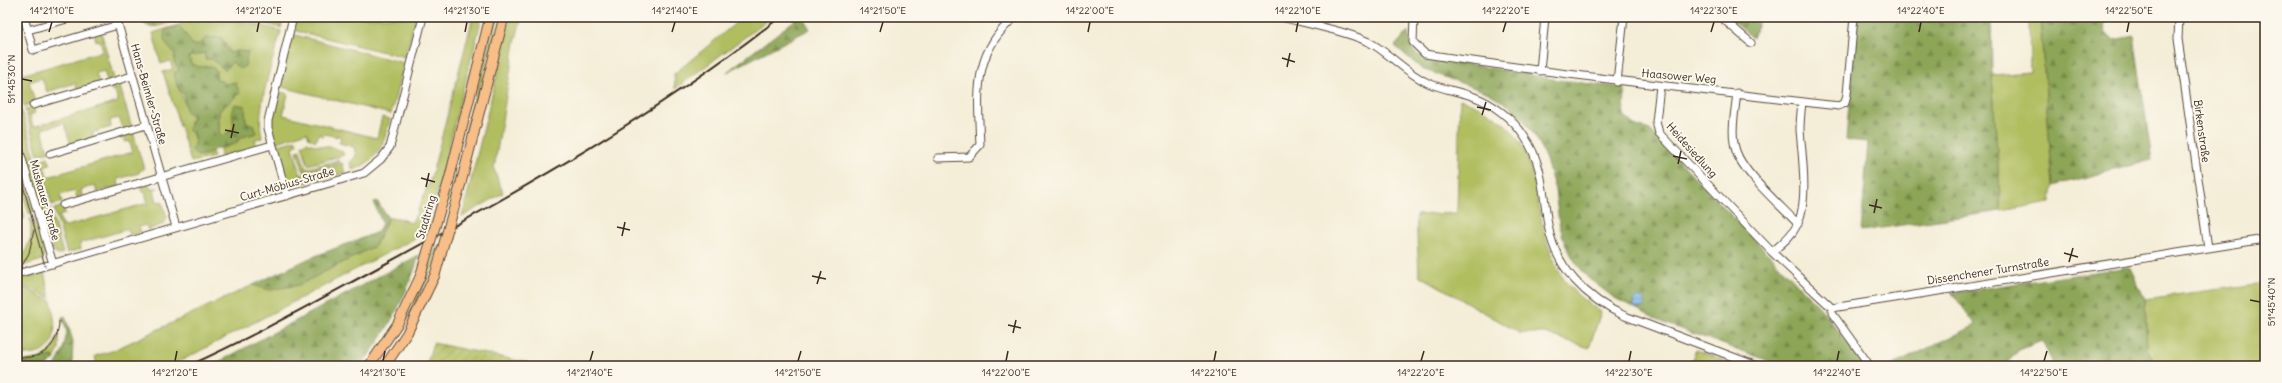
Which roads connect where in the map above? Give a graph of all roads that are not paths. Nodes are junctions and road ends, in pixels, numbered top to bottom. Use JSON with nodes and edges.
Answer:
{"nodes":[{"id":1,"x":24,"y":17,"type":"edge"},
{"id":2,"x":74,"y":17,"type":"edge"},
{"id":3,"x":116,"y":17,"type":"edge"},
{"id":4,"x":293,"y":17,"type":"edge"},
{"id":5,"x":423,"y":17,"type":"edge"},
{"id":6,"x":490,"y":17,"type":"edge"},
{"id":7,"x":504,"y":17,"type":"edge"},
{"id":8,"x":1015,"y":17,"type":"edge"},
{"id":9,"x":1281,"y":17,"type":"edge"},
{"id":10,"x":1414,"y":17,"type":"edge"},
{"id":11,"x":1545,"y":17,"type":"edge"},
{"id":12,"x":1624,"y":17,"type":"edge"},
{"id":13,"x":1721,"y":17,"type":"edge"},
{"id":14,"x":1854,"y":17,"type":"edge"},
{"id":15,"x":2179,"y":17,"type":"edge"},
{"id":16,"x":118,"y":25,"type":"junction"},
{"id":17,"x":28,"y":30,"type":"junction"},
{"id":18,"x":1751,"y":43,"type":"dead end"},
{"id":19,"x":1540,"y":71,"type":"junction"},
{"id":20,"x":132,"y":76,"type":"junction"},
{"id":21,"x":1617,"y":82,"type":"junction"},
{"id":22,"x":1660,"y":86,"type":"junction"},
{"id":23,"x":1737,"y":93,"type":"junction"},
{"id":24,"x":1802,"y":102,"type":"junction"},
{"id":25,"x":33,"y":105,"type":"dead end"},
{"id":26,"x":146,"y":125,"type":"junction"},
{"id":27,"x":17,"y":142,"type":"edge"},
{"id":28,"x":272,"y":145,"type":"junction"},
{"id":29,"x":50,"y":154,"type":"dead end"},
{"id":30,"x":938,"y":158,"type":"dead end"},
{"id":31,"x":160,"y":177,"type":"junction"},
{"id":32,"x":287,"y":196,"type":"junction"},
{"id":33,"x":63,"y":205,"type":"dead end"},
{"id":34,"x":1798,"y":224,"type":"junction"},
{"id":35,"x":176,"y":227,"type":"junction"},
{"id":36,"x":2265,"y":239,"type":"edge"},
{"id":37,"x":2208,"y":248,"type":"junction"},
{"id":38,"x":1772,"y":252,"type":"junction"},
{"id":39,"x":52,"y":264,"type":"junction"},
{"id":40,"x":17,"y":274,"type":"edge"},
{"id":41,"x":1832,"y":308,"type":"junction"},
{"id":42,"x":369,"y":366,"type":"edge"},
{"id":43,"x":385,"y":366,"type":"edge"},
{"id":44,"x":1757,"y":366,"type":"edge"},
{"id":45,"x":1870,"y":366,"type":"edge"}],
"edges":[{"from":1,"to":17,"type":"street"},
{"from":2,"to":17,"type":"street"},
{"from":3,"to":16,"type":"street","name":"Hans-Beimler-Straße"},
{"from":4,"to":28,"type":"street"},
{"from":5,"to":32,"type":"street","name":"Curt-Möbius-Straße"},
{"from":6,"to":42,"type":"main road","name":"Stadtring","bridge":true},
{"from":7,"to":43,"type":"main road","bridge":true},
{"from":8,"to":30,"type":"street"},
{"from":9,"to":44,"type":"street"},
{"from":10,"to":19,"type":"street","name":"Haasower Weg"},
{"from":11,"to":19,"type":"street"},
{"from":12,"to":21,"type":"street"},
{"from":13,"to":18,"type":"street"},
{"from":14,"to":24,"type":"street","name":"Haasower Weg"},
{"from":15,"to":37,"type":"street","name":"Birkenstraße"},
{"from":16,"to":17,"type":"street"},
{"from":16,"to":20,"type":"street","name":"Hans-Beimler-Straße"},
{"from":19,"to":21,"type":"street","name":"Haasower Weg"},
{"from":20,"to":25,"type":"street"},
{"from":20,"to":26,"type":"street","name":"Hans-Beimler-Straße"},
{"from":21,"to":22,"type":"street","name":"Haasower Weg"},
{"from":22,"to":23,"type":"street","name":"Haasower Weg"},
{"from":22,"to":38,"type":"street","name":"Heidesiedlung"},
{"from":23,"to":24,"type":"street","name":"Haasower Weg"},
{"from":23,"to":34,"type":"street"},
{"from":24,"to":34,"type":"street"},
{"from":26,"to":29,"type":"street","name":"Muskauer Straße"},
{"from":26,"to":31,"type":"street","name":"Hans-Beimler-Straße"},
{"from":27,"to":39,"type":"street","name":"Muskauer Straße"},
{"from":28,"to":31,"type":"street"},
{"from":28,"to":32,"type":"street"},
{"from":31,"to":33,"type":"street","name":"Muskauer Straße"},
{"from":31,"to":35,"type":"street","name":"Hans-Beimler-Straße"},
{"from":32,"to":35,"type":"street","name":"Curt-Möbius-Straße"},
{"from":34,"to":38,"type":"street"},
{"from":35,"to":39,"type":"street","name":"Curt-Möbius-Straße"},
{"from":36,"to":37,"type":"street","name":"Dissenchener Turnstraße"},
{"from":37,"to":41,"type":"street","name":"Dissenchener Turnstraße"},
{"from":38,"to":41,"type":"street","name":"Heidesiedlung"},
{"from":39,"to":40,"type":"street","name":"Curt-Möbius-Straße"},
{"from":41,"to":45,"type":"street","name":"Heidesiedlung"}]}
